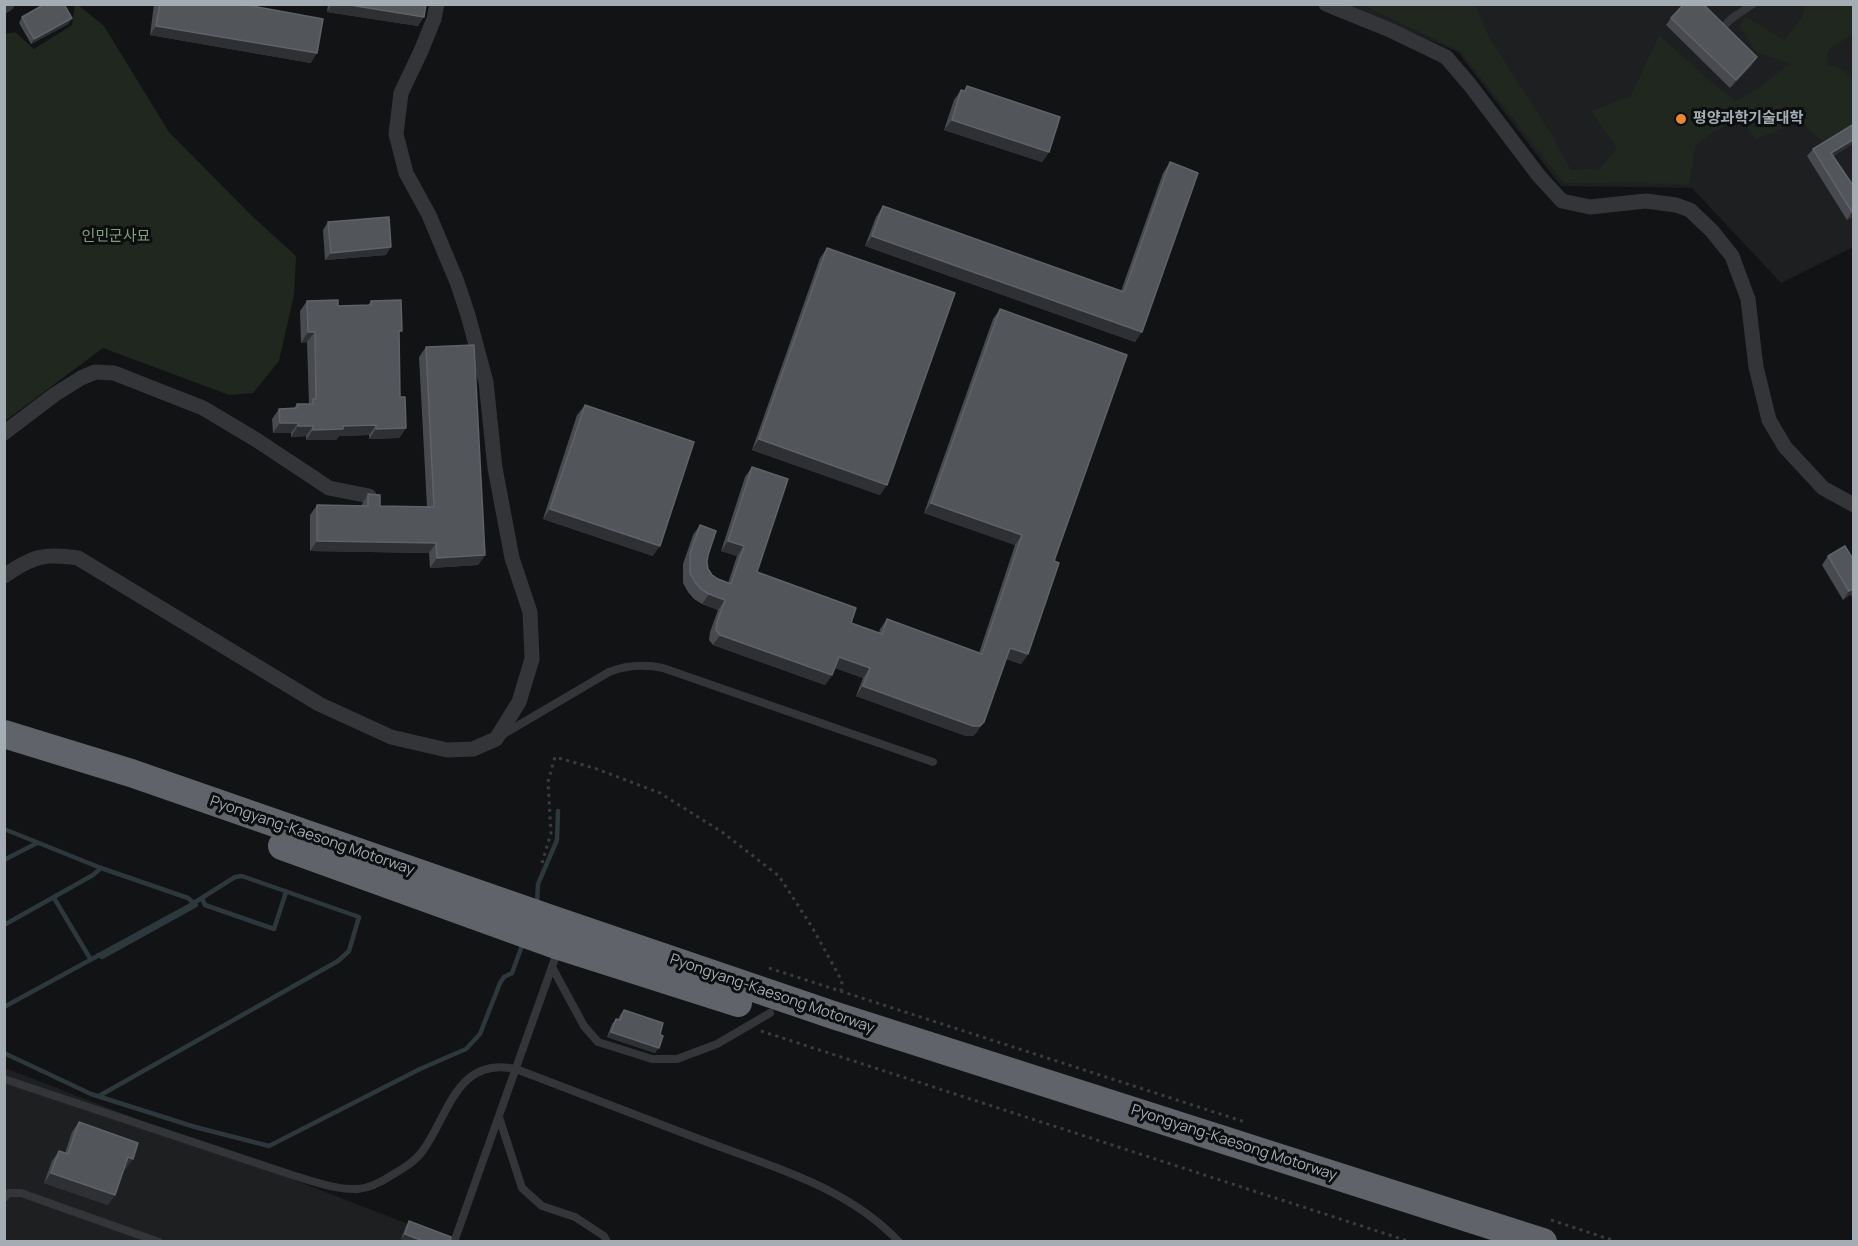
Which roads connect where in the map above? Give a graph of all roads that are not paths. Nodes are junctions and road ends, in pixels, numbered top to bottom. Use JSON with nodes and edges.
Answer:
{"nodes":[{"id":1,"x":436,"y":4,"type":"edge"},
{"id":2,"x":1326,"y":4,"type":"edge"},
{"id":3,"x":1753,"y":4,"type":"edge"},
{"id":4,"x":1723,"y":27,"type":"edge"},
{"id":5,"x":4,"y":433,"type":"edge"},
{"id":6,"x":369,"y":496,"type":"edge"},
{"id":7,"x":1854,"y":506,"type":"edge"},
{"id":8,"x":4,"y":576,"type":"edge"},
{"id":9,"x":4,"y":734,"type":"edge"},
{"id":10,"x":496,"y":739,"type":"junction"},
{"id":11,"x":4,"y":753,"type":"edge"},
{"id":12,"x":933,"y":762,"type":"dead end"},
{"id":13,"x":544,"y":936,"type":"junction"},
{"id":14,"x":758,"y":1020,"type":"junction"},
{"id":15,"x":516,"y":1069,"type":"junction"},
{"id":16,"x":4,"y":1079,"type":"edge"},
{"id":17,"x":499,"y":1117,"type":"junction"},
{"id":18,"x":4,"y":1198,"type":"edge"},
{"id":19,"x":1543,"y":1230,"type":"edge"},
{"id":20,"x":159,"y":1242,"type":"edge"},
{"id":21,"x":454,"y":1242,"type":"edge"},
{"id":22,"x":607,"y":1242,"type":"edge"},
{"id":23,"x":899,"y":1242,"type":"edge"},
{"id":24,"x":1478,"y":1242,"type":"edge"}],
"edges":[{"from":1,"to":10,"type":"street"},
{"from":2,"to":7,"type":"street"},
{"from":3,"to":4,"type":"lane"},
{"from":5,"to":6,"type":"street"},
{"from":8,"to":10,"type":"street"},
{"from":9,"to":13,"type":"highway","name":"Pyongyang-Kaesong Motorway"},
{"from":10,"to":12,"type":"lane"},
{"from":11,"to":13,"type":"highway","name":"Pyongyang-Kaesong Motorway"},
{"from":13,"to":14,"type":"highway","name":"Pyongyang-Kaesong Motorway"},
{"from":13,"to":14,"type":"lane"},
{"from":13,"to":15,"type":"lane"},
{"from":13,"to":19,"type":"highway","name":"Pyongyang-Kaesong Motorway"},
{"from":14,"to":24,"type":"highway","name":"Pyongyang-Kaesong Motorway"},
{"from":15,"to":16,"type":"lane"},
{"from":15,"to":17,"type":"lane"},
{"from":15,"to":23,"type":"lane"},
{"from":17,"to":21,"type":"lane"},
{"from":17,"to":22,"type":"lane"},
{"from":18,"to":20,"type":"lane"}]}
